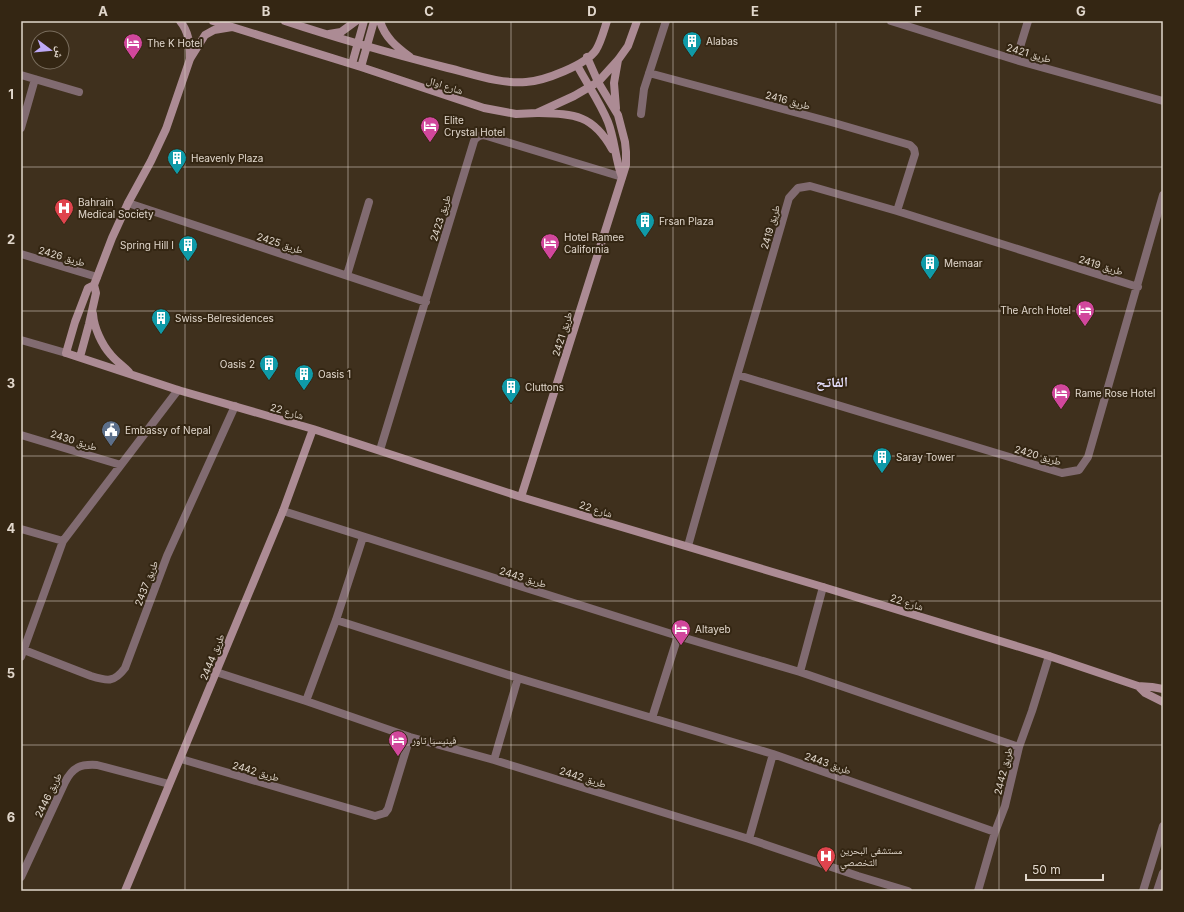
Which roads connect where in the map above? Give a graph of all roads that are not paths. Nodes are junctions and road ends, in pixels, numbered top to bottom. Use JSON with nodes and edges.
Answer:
{"nodes":[{"id":1,"x":180,"y":21,"type":"edge"},
{"id":2,"x":213,"y":21,"type":"edge"},
{"id":3,"x":285,"y":21,"type":"edge"},
{"id":4,"x":356,"y":21,"type":"edge"},
{"id":5,"x":364,"y":21,"type":"edge"},
{"id":6,"x":374,"y":21,"type":"edge"},
{"id":7,"x":380,"y":21,"type":"edge"},
{"id":8,"x":607,"y":21,"type":"edge"},
{"id":9,"x":637,"y":21,"type":"edge"},
{"id":10,"x":666,"y":21,"type":"edge"},
{"id":11,"x":891,"y":21,"type":"edge"},
{"id":12,"x":1028,"y":21,"type":"edge"},
{"id":13,"x":233,"y":27,"type":"junction"},
{"id":14,"x":325,"y":34,"type":"junction"},
{"id":15,"x":358,"y":44,"type":"junction"},
{"id":16,"x":367,"y":46,"type":"junction"},
{"id":17,"x":587,"y":58,"type":"junction"},
{"id":18,"x":190,"y":59,"type":"junction"},
{"id":19,"x":412,"y":59,"type":"junction"},
{"id":20,"x":618,"y":60,"type":"junction"},
{"id":21,"x":1016,"y":60,"type":"junction"},
{"id":22,"x":352,"y":64,"type":"junction"},
{"id":23,"x":577,"y":65,"type":"junction"},
{"id":24,"x":362,"y":67,"type":"junction"},
{"id":25,"x":649,"y":73,"type":"junction"},
{"id":26,"x":21,"y":75,"type":"edge"},
{"id":27,"x":34,"y":79,"type":"junction"},
{"id":28,"x":598,"y":82,"type":"junction"},
{"id":29,"x":590,"y":88,"type":"junction"},
{"id":30,"x":79,"y":92,"type":"dead end"},
{"id":31,"x":1163,"y":101,"type":"edge"},
{"id":32,"x":537,"y":113,"type":"junction"},
{"id":33,"x":641,"y":114,"type":"dead end"},
{"id":34,"x":618,"y":115,"type":"junction"},
{"id":35,"x":21,"y":128,"type":"edge"},
{"id":36,"x":616,"y":155,"type":"junction"},
{"id":37,"x":622,"y":177,"type":"junction"},
{"id":38,"x":1163,"y":195,"type":"edge"},
{"id":39,"x":369,"y":202,"type":"dead end"},
{"id":40,"x":128,"y":203,"type":"junction"},
{"id":41,"x":897,"y":211,"type":"junction"},
{"id":42,"x":21,"y":254,"type":"edge"},
{"id":43,"x":347,"y":275,"type":"junction"},
{"id":44,"x":98,"y":277,"type":"junction"},
{"id":45,"x":94,"y":285,"type":"junction"},
{"id":46,"x":1138,"y":287,"type":"junction"},
{"id":47,"x":426,"y":302,"type":"junction"},
{"id":48,"x":92,"y":310,"type":"junction"},
{"id":49,"x":21,"y":340,"type":"edge"},
{"id":50,"x":66,"y":353,"type":"junction"},
{"id":51,"x":80,"y":357,"type":"junction"},
{"id":52,"x":131,"y":374,"type":"junction"},
{"id":53,"x":738,"y":375,"type":"junction"},
{"id":54,"x":178,"y":390,"type":"junction"},
{"id":55,"x":235,"y":406,"type":"junction"},
{"id":56,"x":313,"y":429,"type":"junction"},
{"id":57,"x":21,"y":435,"type":"edge"},
{"id":58,"x":380,"y":450,"type":"junction"},
{"id":59,"x":121,"y":465,"type":"junction"},
{"id":60,"x":521,"y":497,"type":"junction"},
{"id":61,"x":283,"y":511,"type":"junction"},
{"id":62,"x":21,"y":529,"type":"edge"},
{"id":63,"x":363,"y":537,"type":"junction"},
{"id":64,"x":62,"y":540,"type":"junction"},
{"id":65,"x":688,"y":546,"type":"junction"},
{"id":66,"x":823,"y":587,"type":"junction"},
{"id":67,"x":336,"y":620,"type":"junction"},
{"id":68,"x":678,"y":636,"type":"junction"},
{"id":69,"x":23,"y":653,"type":"edge"},
{"id":70,"x":1049,"y":656,"type":"junction"},
{"id":71,"x":216,"y":672,"type":"junction"},
{"id":72,"x":800,"y":672,"type":"junction"},
{"id":73,"x":518,"y":678,"type":"junction"},
{"id":74,"x":1138,"y":686,"type":"junction"},
{"id":75,"x":1163,"y":689,"type":"edge"},
{"id":76,"x":306,"y":701,"type":"junction"},
{"id":77,"x":1163,"y":702,"type":"edge"},
{"id":78,"x":652,"y":718,"type":"junction"},
{"id":79,"x":410,"y":737,"type":"junction"},
{"id":80,"x":1019,"y":747,"type":"junction"},
{"id":81,"x":772,"y":754,"type":"junction"},
{"id":82,"x":181,"y":759,"type":"junction"},
{"id":83,"x":494,"y":760,"type":"junction"},
{"id":84,"x":170,"y":784,"type":"junction"},
{"id":85,"x":1163,"y":826,"type":"edge"},
{"id":86,"x":996,"y":832,"type":"junction"},
{"id":87,"x":749,"y":839,"type":"junction"},
{"id":88,"x":23,"y":866,"type":"edge"},
{"id":89,"x":1163,"y":873,"type":"edge"},
{"id":90,"x":21,"y":877,"type":"edge"},
{"id":91,"x":125,"y":891,"type":"edge"},
{"id":92,"x":908,"y":891,"type":"edge"},
{"id":93,"x":978,"y":891,"type":"edge"},
{"id":94,"x":1143,"y":891,"type":"edge"},
{"id":95,"x":1157,"y":891,"type":"edge"}],
"edges":[{"from":1,"to":18,"type":"street"},
{"from":2,"to":13,"type":"street","name":"شارع اوال"},
{"from":3,"to":14,"type":"street","name":"شارع اوال"},
{"from":4,"to":14,"type":"street"},
{"from":5,"to":15,"type":"street"},
{"from":6,"to":16,"type":"street"},
{"from":7,"to":19,"type":"street"},
{"from":8,"to":17,"type":"street","name":"شارع اوال"},
{"from":9,"to":20,"type":"street","name":"شارع اوال"},
{"from":10,"to":25,"type":"street"},
{"from":11,"to":21,"type":"street","name":"طريق 2421"},
{"from":12,"to":21,"type":"street"},
{"from":13,"to":18,"type":"street"},
{"from":13,"to":22,"type":"street","name":"شارع اوال"},
{"from":14,"to":15,"type":"street","name":"شارع اوال"},
{"from":15,"to":16,"type":"street","name":"شارع اوال"},
{"from":15,"to":22,"type":"street"},
{"from":16,"to":19,"type":"street","name":"شارع اوال"},
{"from":16,"to":24,"type":"street"},
{"from":17,"to":23,"type":"street","name":"شارع اوال"},
{"from":17,"to":28,"type":"street","name":"طريق 2421"},
{"from":18,"to":40,"type":"street"},
{"from":19,"to":23,"type":"street","name":"شارع اوال"},
{"from":20,"to":28,"type":"street","name":"شارع اوال"},
{"from":20,"to":34,"type":"street"},
{"from":21,"to":31,"type":"street","name":"طريق 2421"},
{"from":22,"to":24,"type":"street","name":"شارع اوال"},
{"from":23,"to":29,"type":"street"},
{"from":24,"to":32,"type":"street","name":"شارع اوال"},
{"from":25,"to":33,"type":"street"},
{"from":25,"to":41,"type":"street","name":"طريق 2416"},
{"from":26,"to":27,"type":"street"},
{"from":27,"to":30,"type":"street"},
{"from":27,"to":35,"type":"street"},
{"from":28,"to":29,"type":"street","name":"شارع اوال"},
{"from":28,"to":34,"type":"street","name":"طريق 2421"},
{"from":29,"to":32,"type":"street","name":"شارع اوال"},
{"from":29,"to":36,"type":"street"},
{"from":32,"to":36,"type":"street"},
{"from":34,"to":37,"type":"street","name":"طريق 2421"},
{"from":36,"to":37,"type":"street"},
{"from":37,"to":47,"type":"street","name":"طريق 2423"},
{"from":37,"to":60,"type":"street","name":"طريق 2421"},
{"from":38,"to":46,"type":"street","name":"طريق 2420"},
{"from":39,"to":43,"type":"street"},
{"from":40,"to":43,"type":"street","name":"طريق 2425"},
{"from":40,"to":44,"type":"street"},
{"from":41,"to":46,"type":"street","name":"طريق 2419"},
{"from":41,"to":53,"type":"street","name":"طريق 2419"},
{"from":42,"to":44,"type":"street","name":"طريق 2426"},
{"from":43,"to":47,"type":"street","name":"طريق 2425"},
{"from":44,"to":45,"type":"street"},
{"from":45,"to":48,"type":"street"},
{"from":45,"to":50,"type":"street"},
{"from":46,"to":53,"type":"street","name":"طريق 2420"},
{"from":47,"to":58,"type":"street","name":"طريق 2423"},
{"from":48,"to":51,"type":"street"},
{"from":48,"to":52,"type":"street"},
{"from":49,"to":50,"type":"street","name":"شارع 22"},
{"from":50,"to":51,"type":"street","name":"شارع 22"},
{"from":51,"to":52,"type":"street","name":"شارع 22"},
{"from":52,"to":54,"type":"street","name":"شارع 22"},
{"from":53,"to":65,"type":"street","name":"طريق 2419"},
{"from":54,"to":55,"type":"street","name":"شارع 22"},
{"from":54,"to":59,"type":"street","name":"طريق 2437"},
{"from":55,"to":56,"type":"street","name":"شارع 22"},
{"from":55,"to":69,"type":"street","name":"طريق 2437"},
{"from":56,"to":58,"type":"street","name":"شارع 22"},
{"from":56,"to":61,"type":"street","name":"طريق 2444"},
{"from":57,"to":59,"type":"street","name":"طريق 2430"},
{"from":58,"to":60,"type":"street","name":"شارع 22"},
{"from":59,"to":64,"type":"street","name":"طريق 2437"},
{"from":60,"to":65,"type":"street","name":"شارع 22"},
{"from":61,"to":63,"type":"street","name":"طريق 2443"},
{"from":61,"to":71,"type":"street","name":"طريق 2444"},
{"from":62,"to":64,"type":"street"},
{"from":63,"to":67,"type":"street"},
{"from":63,"to":68,"type":"street","name":"طريق 2443"},
{"from":64,"to":69,"type":"street","name":"طريق 2437"},
{"from":65,"to":66,"type":"street","name":"شارع 22"},
{"from":66,"to":70,"type":"street","name":"شارع 22"},
{"from":66,"to":72,"type":"street"},
{"from":67,"to":73,"type":"street","name":"طريق 2443"},
{"from":67,"to":76,"type":"street"},
{"from":68,"to":72,"type":"street","name":"طريق 2443"},
{"from":68,"to":78,"type":"street"},
{"from":70,"to":74,"type":"street","name":"شارع 22"},
{"from":70,"to":80,"type":"street","name":"طريق 2442"},
{"from":71,"to":76,"type":"street","name":"طريق 2442"},
{"from":71,"to":82,"type":"street","name":"طريق 2444"},
{"from":72,"to":80,"type":"street","name":"طريق 2443"},
{"from":73,"to":78,"type":"street","name":"طريق 2443"},
{"from":73,"to":83,"type":"street"},
{"from":74,"to":75,"type":"street"},
{"from":74,"to":77,"type":"street","name":"شارع 22"},
{"from":76,"to":79,"type":"street","name":"طريق 2442"},
{"from":78,"to":81,"type":"street","name":"طريق 2443"},
{"from":79,"to":82,"type":"street","name":"طريق 2442"},
{"from":79,"to":83,"type":"street","name":"طريق 2442"},
{"from":80,"to":86,"type":"street","name":"طريق 2442"},
{"from":81,"to":86,"type":"street","name":"طريق 2443"},
{"from":81,"to":87,"type":"street"},
{"from":82,"to":84,"type":"street","name":"طريق 2444"},
{"from":83,"to":87,"type":"street","name":"طريق 2442"},
{"from":84,"to":88,"type":"street","name":"طريق 2446"},
{"from":84,"to":91,"type":"street","name":"طريق 2444"},
{"from":85,"to":94,"type":"street"},
{"from":86,"to":93,"type":"street","name":"طريق 2442"},
{"from":87,"to":92,"type":"street","name":"طريق 2442"},
{"from":88,"to":90,"type":"street","name":"طريق 2446"},
{"from":89,"to":95,"type":"street"}]}
